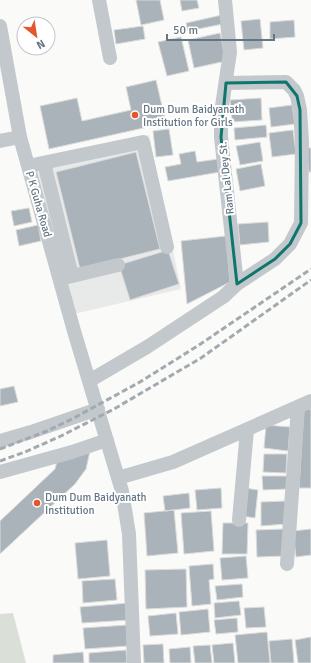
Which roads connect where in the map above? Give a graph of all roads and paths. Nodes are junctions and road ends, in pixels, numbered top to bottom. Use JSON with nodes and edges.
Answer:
{"nodes":[{"id":1,"x":99,"y":0,"type":"edge"},
{"id":2,"x":225,"y":0,"type":"edge"},
{"id":3,"x":0,"y":26,"type":"edge"},
{"id":4,"x":110,"y":58,"type":"dead end"},
{"id":5,"x":226,"y":83,"type":"junction"},
{"id":6,"x":20,"y":137,"type":"junction"},
{"id":7,"x":0,"y":141,"type":"edge"},
{"id":8,"x":44,"y":163,"type":"junction"},
{"id":9,"x":28,"y":166,"type":"junction"},
{"id":10,"x":167,"y":246,"type":"dead end"},
{"id":11,"x":118,"y":265,"type":"dead end"},
{"id":12,"x":66,"y":277,"type":"junction"},
{"id":13,"x":237,"y":284,"type":"junction"},
{"id":14,"x":89,"y":381,"type":"junction"},
{"id":15,"x":311,"y":401,"type":"edge"},
{"id":16,"x":298,"y":407,"type":"junction"},
{"id":17,"x":98,"y":409,"type":"junction"},
{"id":18,"x":247,"y":430,"type":"junction"},
{"id":19,"x":107,"y":440,"type":"junction"},
{"id":20,"x":0,"y":441,"type":"edge"},
{"id":21,"x":0,"y":472,"type":"edge"},
{"id":22,"x":118,"y":478,"type":"junction"},
{"id":23,"x":239,"y":520,"type":"dead end"},
{"id":24,"x":287,"y":564,"type":"dead end"},
{"id":25,"x":134,"y":663,"type":"edge"}],
"edges":[{"from":1,"to":4,"type":"street"},
{"from":2,"to":5,"type":"street","name":"Ram Lal Dey St."},
{"from":3,"to":6,"type":"street","name":"P K Guha Road"},
{"from":5,"to":13,"type":"street","name":"Ram Lal Dey St."},
{"from":5,"to":13,"type":"street"},
{"from":6,"to":7,"type":"street"},
{"from":6,"to":9,"type":"street","name":"P K Guha Road"},
{"from":8,"to":9,"type":"street"},
{"from":8,"to":10,"type":"street"},
{"from":8,"to":12,"type":"street"},
{"from":9,"to":12,"type":"street","name":"P K Guha Road"},
{"from":11,"to":12,"type":"street"},
{"from":12,"to":14,"type":"street","name":"P K Guha Road"},
{"from":13,"to":14,"type":"street"},
{"from":14,"to":17,"type":"street","name":"P K Guha Road"},
{"from":15,"to":16,"type":"street"},
{"from":16,"to":18,"type":"street"},
{"from":16,"to":24,"type":"street"},
{"from":17,"to":19,"type":"street","name":"P K Guha Road"},
{"from":17,"to":20,"type":"street"},
{"from":18,"to":22,"type":"street"},
{"from":18,"to":23,"type":"street"},
{"from":19,"to":21,"type":"street"},
{"from":19,"to":22,"type":"street","name":"P K Guha Road"},
{"from":22,"to":25,"type":"street","name":"P K Guha Road"}]}
